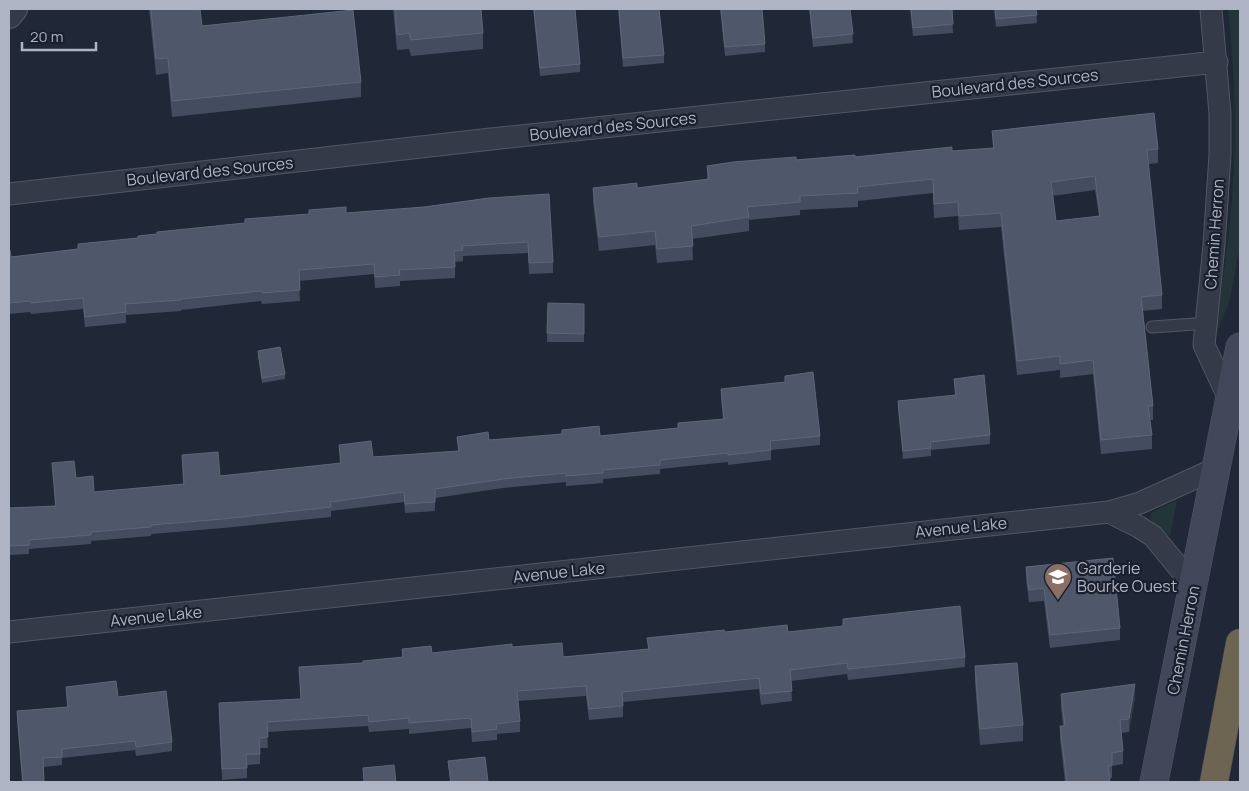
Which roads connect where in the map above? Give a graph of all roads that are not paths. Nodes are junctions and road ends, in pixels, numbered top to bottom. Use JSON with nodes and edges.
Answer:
{"nodes":[{"id":1,"x":14,"y":9,"type":"edge"},
{"id":2,"x":1211,"y":9,"type":"edge"},
{"id":3,"x":9,"y":14,"type":"edge"},
{"id":4,"x":1217,"y":62,"type":"junction"},
{"id":5,"x":9,"y":194,"type":"edge"},
{"id":6,"x":1206,"y":324,"type":"junction"},
{"id":7,"x":1152,"y":327,"type":"dead end"},
{"id":8,"x":1240,"y":347,"type":"edge"},
{"id":9,"x":1230,"y":401,"type":"junction"},
{"id":10,"x":1217,"y":468,"type":"junction"},
{"id":11,"x":1109,"y":512,"type":"junction"},
{"id":12,"x":1194,"y":586,"type":"junction"},
{"id":13,"x":9,"y":632,"type":"edge"},
{"id":14,"x":1240,"y":643,"type":"edge"},
{"id":15,"x":1154,"y":782,"type":"edge"},
{"id":16,"x":1214,"y":782,"type":"edge"}],
"edges":[{"from":1,"to":3,"type":"street"},
{"from":2,"to":4,"type":"street","name":"Chemin Herron"},
{"from":4,"to":5,"type":"street","name":"Boulevard des Sources"},
{"from":4,"to":6,"type":"street","name":"Chemin Herron"},
{"from":6,"to":7,"type":"lane"},
{"from":6,"to":9,"type":"street","name":"Chemin Herron"},
{"from":8,"to":9,"type":"main road","name":"Chemin Herron"},
{"from":9,"to":10,"type":"main road","name":"Chemin Herron"},
{"from":10,"to":11,"type":"street","name":"Avenue Lake"},
{"from":10,"to":12,"type":"main road","name":"Chemin Herron"},
{"from":11,"to":12,"type":"street"},
{"from":11,"to":13,"type":"street","name":"Avenue Lake"},
{"from":12,"to":15,"type":"main road","name":"Chemin Herron"},
{"from":14,"to":16,"type":"highway"}]}
